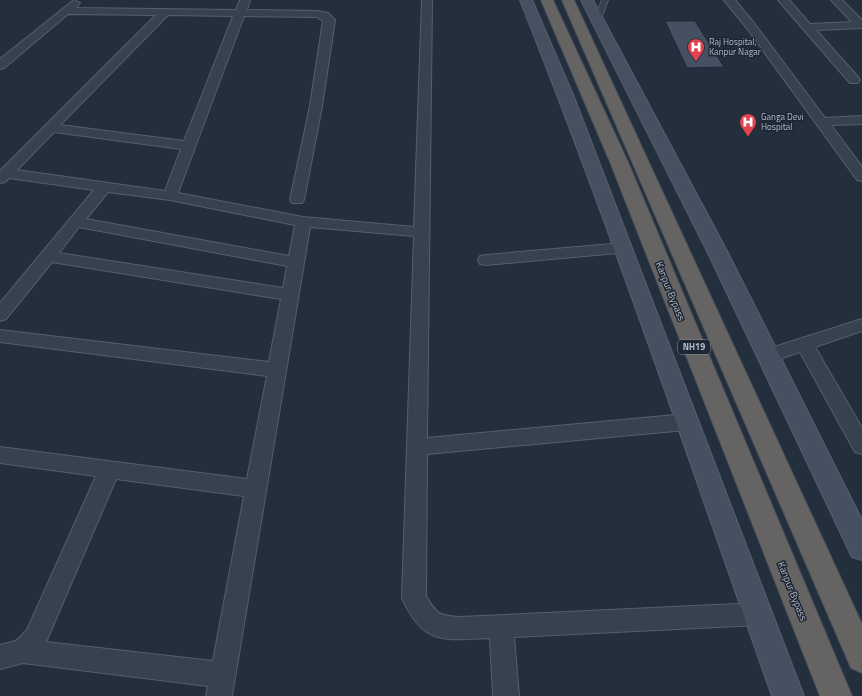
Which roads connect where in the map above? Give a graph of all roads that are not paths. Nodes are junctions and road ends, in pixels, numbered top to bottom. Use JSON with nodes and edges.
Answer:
{"nodes":[{"id":1,"x":78,"y":0,"type":"edge"},
{"id":2,"x":245,"y":0,"type":"edge"},
{"id":3,"x":427,"y":0,"type":"edge"},
{"id":4,"x":526,"y":0,"type":"edge"},
{"id":5,"x":547,"y":0,"type":"edge"},
{"id":6,"x":568,"y":0,"type":"edge"},
{"id":7,"x":586,"y":0,"type":"edge"},
{"id":8,"x":605,"y":0,"type":"edge"},
{"id":9,"x":730,"y":0,"type":"edge"},
{"id":10,"x":783,"y":0,"type":"edge"},
{"id":11,"x":836,"y":0,"type":"edge"},
{"id":12,"x":66,"y":11,"type":"junction"},
{"id":13,"x":164,"y":12,"type":"junction"},
{"id":14,"x":241,"y":13,"type":"junction"},
{"id":15,"x":597,"y":20,"type":"junction"},
{"id":16,"x":861,"y":25,"type":"edge"},
{"id":17,"x":807,"y":28,"type":"junction"},
{"id":18,"x":0,"y":65,"type":"edge"},
{"id":19,"x":854,"y":80,"type":"dead end"},
{"id":20,"x":862,"y":120,"type":"edge"},
{"id":21,"x":821,"y":122,"type":"junction"},
{"id":22,"x":50,"y":128,"type":"junction"},
{"id":23,"x":189,"y":146,"type":"junction"},
{"id":24,"x":3,"y":176,"type":"edge"},
{"id":25,"x":862,"y":176,"type":"edge"},
{"id":26,"x":104,"y":187,"type":"junction"},
{"id":27,"x":170,"y":196,"type":"junction"},
{"id":28,"x":297,"y":200,"type":"dead end"},
{"id":29,"x":75,"y":222,"type":"junction"},
{"id":30,"x":302,"y":222,"type":"junction"},
{"id":31,"x":422,"y":232,"type":"junction"},
{"id":32,"x":623,"y":248,"type":"junction"},
{"id":33,"x":48,"y":256,"type":"junction"},
{"id":34,"x":486,"y":260,"type":"dead end"},
{"id":35,"x":297,"y":263,"type":"junction"},
{"id":36,"x":291,"y":295,"type":"junction"},
{"id":37,"x":0,"y":315,"type":"edge"},
{"id":38,"x":862,"y":325,"type":"edge"},
{"id":39,"x":0,"y":336,"type":"edge"},
{"id":40,"x":804,"y":344,"type":"junction"},
{"id":41,"x":767,"y":356,"type":"junction"},
{"id":42,"x":277,"y":370,"type":"junction"},
{"id":43,"x":686,"y":422,"type":"junction"},
{"id":44,"x":862,"y":446,"type":"edge"},
{"id":45,"x":418,"y":447,"type":"junction"},
{"id":46,"x":0,"y":455,"type":"edge"},
{"id":47,"x":110,"y":469,"type":"junction"},
{"id":48,"x":256,"y":489,"type":"junction"},
{"id":49,"x":862,"y":548,"type":"edge"},
{"id":50,"x":758,"y":614,"type":"junction"},
{"id":51,"x":501,"y":626,"type":"junction"},
{"id":52,"x":11,"y":654,"type":"edge"},
{"id":53,"x":862,"y":658,"type":"edge"},
{"id":54,"x":221,"y":686,"type":"edge"},
{"id":55,"x":506,"y":696,"type":"edge"},
{"id":56,"x":788,"y":696,"type":"edge"},
{"id":57,"x":836,"y":696,"type":"edge"}],
"edges":[{"from":1,"to":12,"type":"street"},
{"from":2,"to":14,"type":"street"},
{"from":3,"to":31,"type":"street"},
{"from":4,"to":32,"type":"main road"},
{"from":5,"to":57,"type":"highway","name":"Kanpur Bypass","number":"NH19"},
{"from":6,"to":53,"type":"highway","number":"NH19"},
{"from":7,"to":15,"type":"main road"},
{"from":8,"to":15,"type":"lane"},
{"from":9,"to":21,"type":"street"},
{"from":10,"to":17,"type":"street"},
{"from":11,"to":16,"type":"street"},
{"from":12,"to":13,"type":"street"},
{"from":12,"to":18,"type":"street"},
{"from":13,"to":14,"type":"street"},
{"from":13,"to":22,"type":"street"},
{"from":14,"to":23,"type":"street"},
{"from":14,"to":28,"type":"street"},
{"from":15,"to":41,"type":"main road"},
{"from":16,"to":17,"type":"street"},
{"from":17,"to":19,"type":"street"},
{"from":20,"to":21,"type":"street"},
{"from":21,"to":25,"type":"street"},
{"from":22,"to":23,"type":"street"},
{"from":22,"to":24,"type":"street"},
{"from":23,"to":27,"type":"street"},
{"from":24,"to":26,"type":"street"},
{"from":26,"to":27,"type":"street"},
{"from":26,"to":29,"type":"street"},
{"from":27,"to":30,"type":"street"},
{"from":29,"to":33,"type":"street"},
{"from":29,"to":35,"type":"street"},
{"from":30,"to":31,"type":"street"},
{"from":30,"to":35,"type":"street"},
{"from":31,"to":45,"type":"street"},
{"from":32,"to":34,"type":"street"},
{"from":32,"to":43,"type":"main road"},
{"from":33,"to":36,"type":"street"},
{"from":33,"to":37,"type":"street"},
{"from":35,"to":36,"type":"street"},
{"from":36,"to":42,"type":"street"},
{"from":38,"to":40,"type":"street"},
{"from":39,"to":42,"type":"street"},
{"from":40,"to":41,"type":"street"},
{"from":40,"to":44,"type":"street"},
{"from":41,"to":49,"type":"main road"},
{"from":42,"to":48,"type":"street"},
{"from":43,"to":45,"type":"street"},
{"from":43,"to":50,"type":"main road"},
{"from":45,"to":51,"type":"street"},
{"from":46,"to":47,"type":"street"},
{"from":47,"to":48,"type":"street"},
{"from":47,"to":52,"type":"street"},
{"from":48,"to":54,"type":"street"},
{"from":50,"to":51,"type":"street"},
{"from":50,"to":56,"type":"main road"},
{"from":51,"to":55,"type":"street"},
{"from":52,"to":54,"type":"street"}]}
